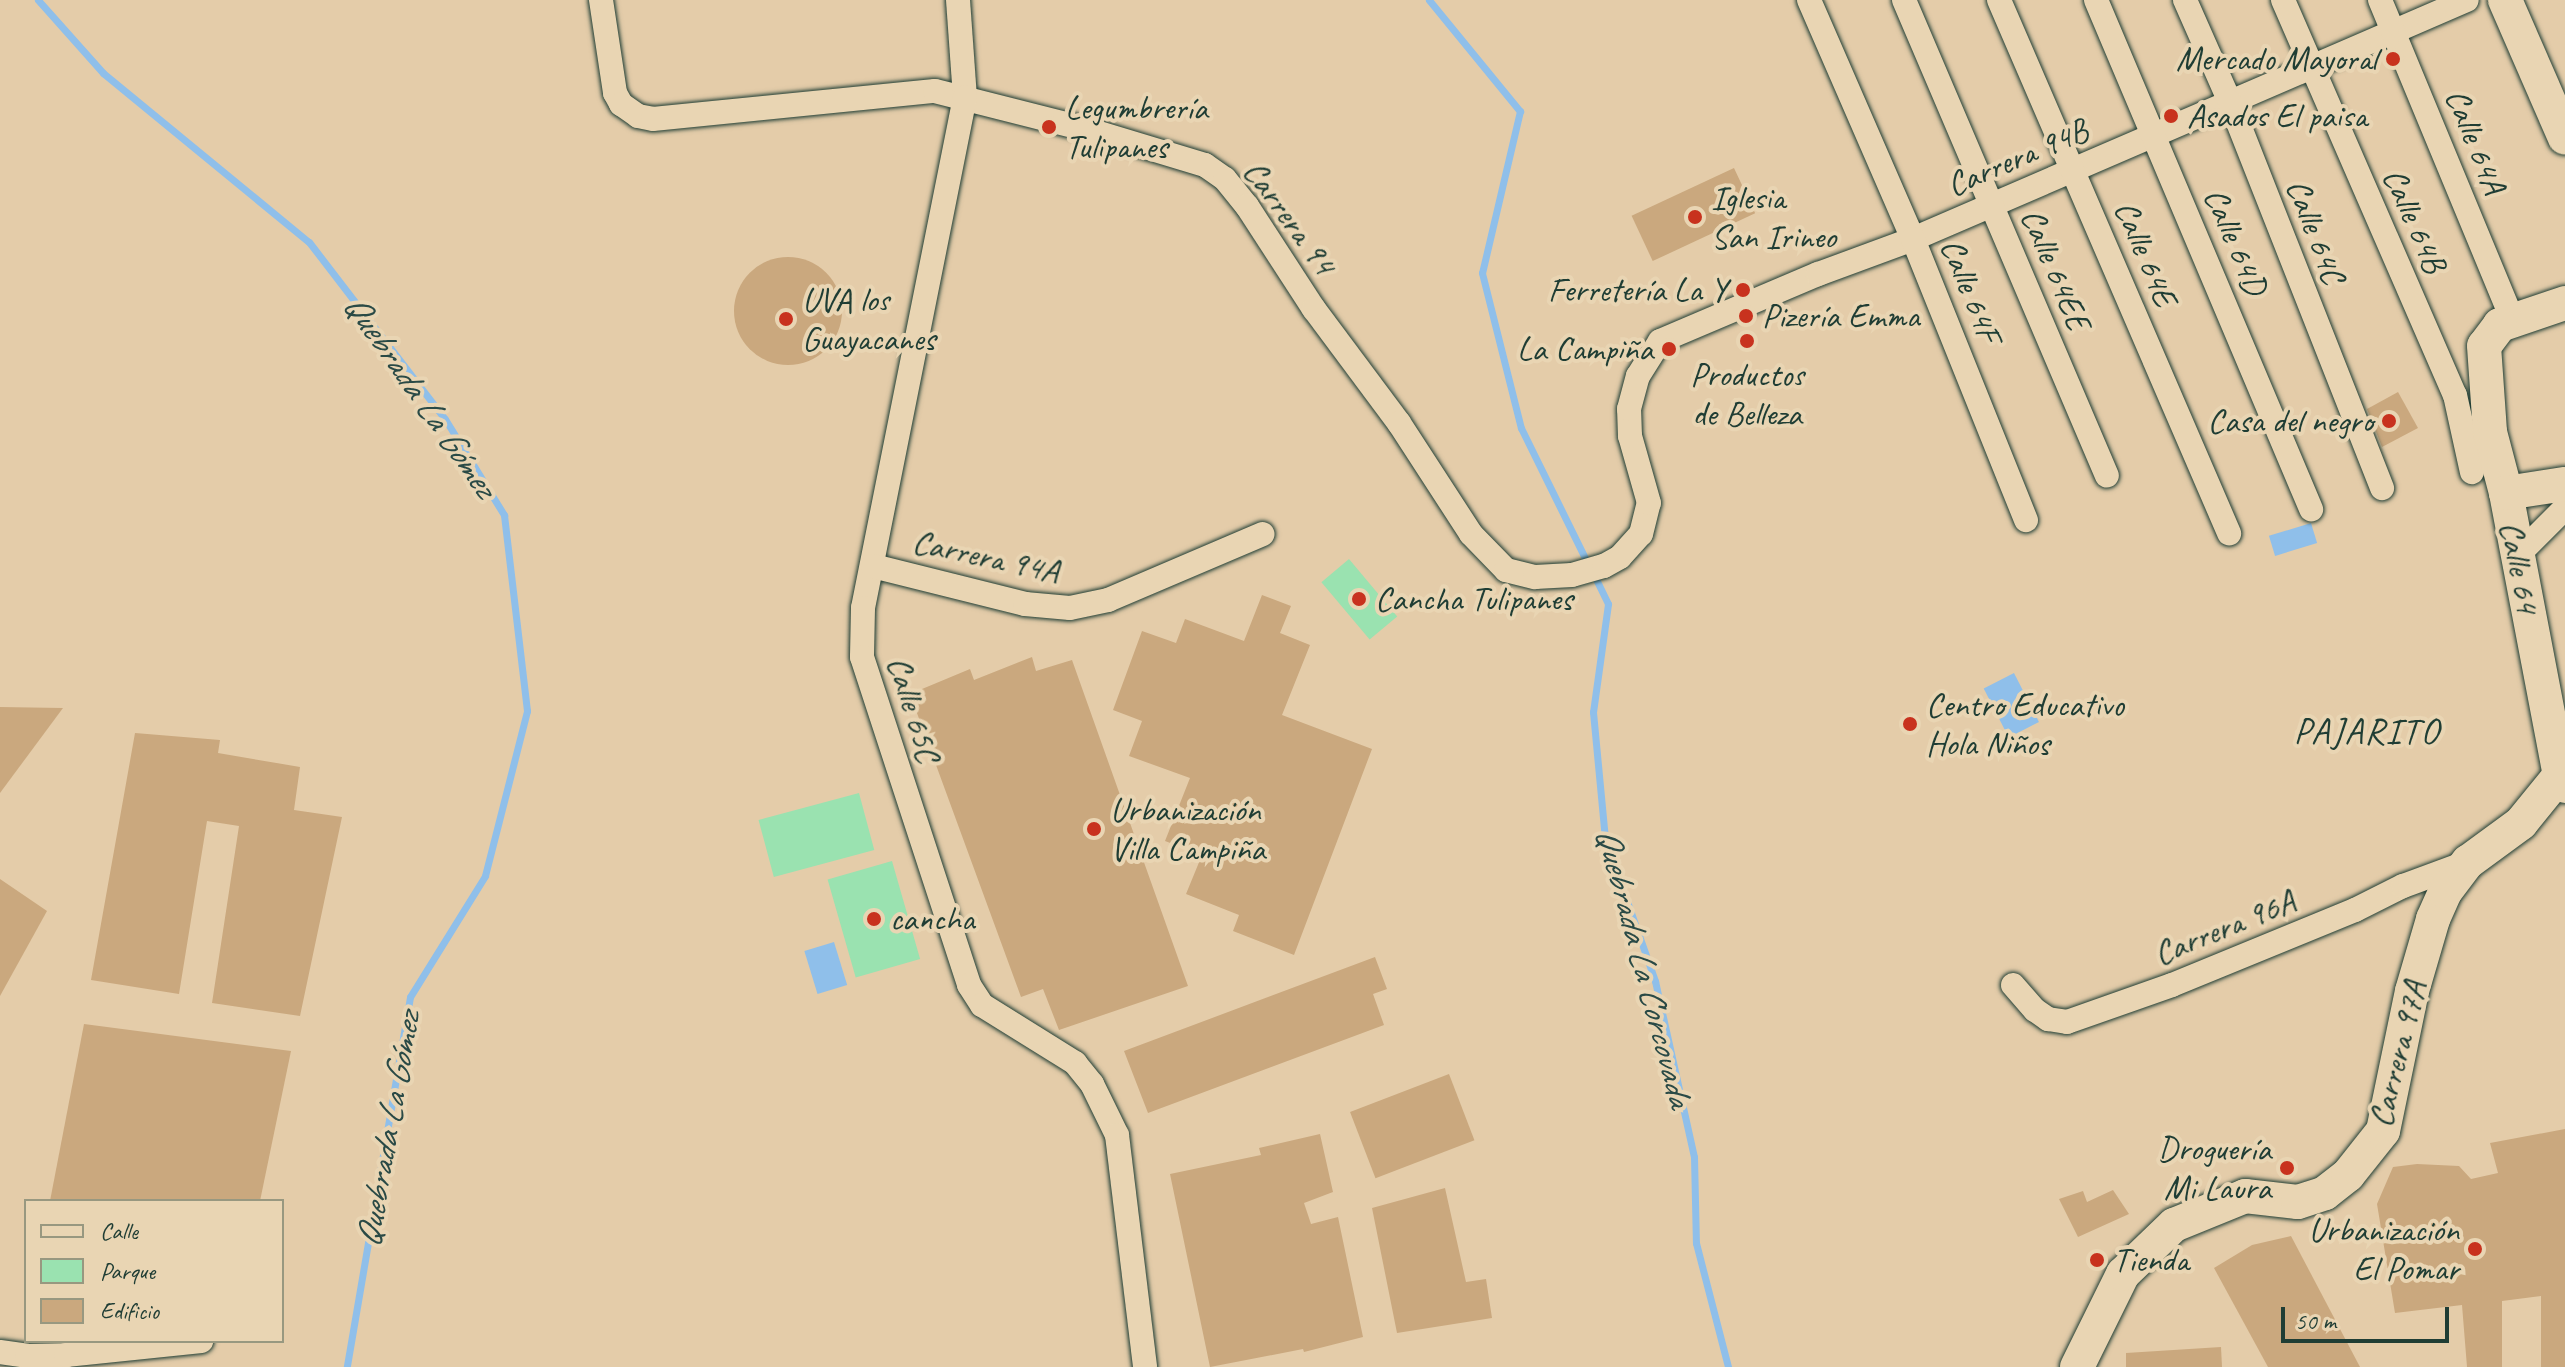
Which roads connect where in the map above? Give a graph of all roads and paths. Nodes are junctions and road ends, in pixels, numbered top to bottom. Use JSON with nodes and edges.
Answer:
{"nodes":[{"id":1,"x":601,"y":0,"type":"edge"},
{"id":2,"x":958,"y":0,"type":"edge"},
{"id":3,"x":1809,"y":0,"type":"edge"},
{"id":4,"x":1904,"y":0,"type":"edge"},
{"id":5,"x":1999,"y":0,"type":"edge"},
{"id":6,"x":2096,"y":0,"type":"edge"},
{"id":7,"x":2185,"y":0,"type":"edge"},
{"id":8,"x":2283,"y":0,"type":"edge"},
{"id":9,"x":2380,"y":0,"type":"edge"},
{"id":10,"x":2467,"y":0,"type":"edge"},
{"id":11,"x":2505,"y":0,"type":"edge"},
{"id":12,"x":2393,"y":31,"type":"junction"},
{"id":13,"x":2311,"y":67,"type":"junction"},
{"id":14,"x":965,"y":97,"type":"junction"},
{"id":15,"x":2230,"y":102,"type":"junction"},
{"id":16,"x":2154,"y":135,"type":"junction"},
{"id":17,"x":2565,"y":138,"type":"edge"},
{"id":18,"x":2073,"y":170,"type":"junction"},
{"id":19,"x":1992,"y":205,"type":"junction"},
{"id":20,"x":1913,"y":239,"type":"junction"},
{"id":21,"x":2565,"y":303,"type":"edge"},
{"id":22,"x":2508,"y":309,"type":"dead end"},
{"id":23,"x":1629,"y":409,"type":"joint"},
{"id":24,"x":2472,"y":472,"type":"dead end"},
{"id":25,"x":2107,"y":476,"type":"dead end"},
{"id":26,"x":2565,"y":484,"type":"edge"},
{"id":27,"x":2382,"y":488,"type":"dead end"},
{"id":28,"x":2506,"y":493,"type":"junction"},
{"id":29,"x":2565,"y":508,"type":"edge"},
{"id":30,"x":2311,"y":509,"type":"dead end"},
{"id":31,"x":2026,"y":520,"type":"dead end"},
{"id":32,"x":2229,"y":533,"type":"dead end"},
{"id":33,"x":1263,"y":534,"type":"dead end"},
{"id":34,"x":2518,"y":555,"type":"junction"},
{"id":35,"x":873,"y":566,"type":"junction"},
{"id":36,"x":2562,"y":781,"type":"edge"},
{"id":37,"x":2468,"y":862,"type":"junction"},
{"id":38,"x":2013,"y":985,"type":"dead end"},
{"id":39,"x":182,"y":1343,"type":"edge"},
{"id":40,"x":0,"y":1352,"type":"edge"},
{"id":41,"x":1145,"y":1367,"type":"edge"},
{"id":42,"x":2077,"y":1367,"type":"edge"}],
"edges":[{"from":1,"to":14,"type":"street","name":"Carrera 94"},
{"from":2,"to":14,"type":"street","name":"Calle 65C"},
{"from":3,"to":20,"type":"street","name":"Calle 64F"},
{"from":4,"to":19,"type":"street","name":"Calle 64EE"},
{"from":5,"to":18,"type":"street","name":"Calle 64E"},
{"from":6,"to":16,"type":"street","name":"Calle 64D"},
{"from":7,"to":15,"type":"street","name":"Calle 64C"},
{"from":8,"to":13,"type":"street","name":"Calle 64B"},
{"from":9,"to":12,"type":"street","name":"Calle 64A"},
{"from":10,"to":12,"type":"street","name":"Carrera 94B"},
{"from":11,"to":17,"type":"street"},
{"from":12,"to":13,"type":"street","name":"Carrera 94B"},
{"from":12,"to":22,"type":"street","name":"Calle 64A"},
{"from":13,"to":15,"type":"street","name":"Carrera 94B"},
{"from":13,"to":24,"type":"street","name":"Calle 64B"},
{"from":14,"to":23,"type":"street","name":"Carrera 94"},
{"from":14,"to":35,"type":"street","name":"Calle 65C"},
{"from":15,"to":16,"type":"street","name":"Carrera 94B"},
{"from":15,"to":27,"type":"street","name":"Calle 64C"},
{"from":16,"to":18,"type":"street","name":"Carrera 94B"},
{"from":16,"to":30,"type":"street","name":"Calle 64D"},
{"from":18,"to":19,"type":"street","name":"Carrera 94B"},
{"from":18,"to":32,"type":"street","name":"Calle 64E"},
{"from":19,"to":20,"type":"street","name":"Carrera 94B"},
{"from":19,"to":25,"type":"street","name":"Calle 64EE"},
{"from":20,"to":23,"type":"street","name":"Carrera 94B"},
{"from":20,"to":31,"type":"street","name":"Calle 64F"},
{"from":21,"to":28,"type":"street","name":"Calle 64"},
{"from":26,"to":28,"type":"street"},
{"from":28,"to":34,"type":"street","name":"Calle 64"},
{"from":29,"to":34,"type":"street"},
{"from":33,"to":35,"type":"street","name":"Carrera 94A"},
{"from":34,"to":36,"type":"street","name":"Calle 64"},
{"from":35,"to":41,"type":"street","name":"Calle 65C"},
{"from":36,"to":37,"type":"street","name":"Carrera 97A"},
{"from":37,"to":38,"type":"street","name":"Carrera 96A"},
{"from":37,"to":42,"type":"street","name":"Carrera 97A"},
{"from":39,"to":40,"type":"street"}]}
